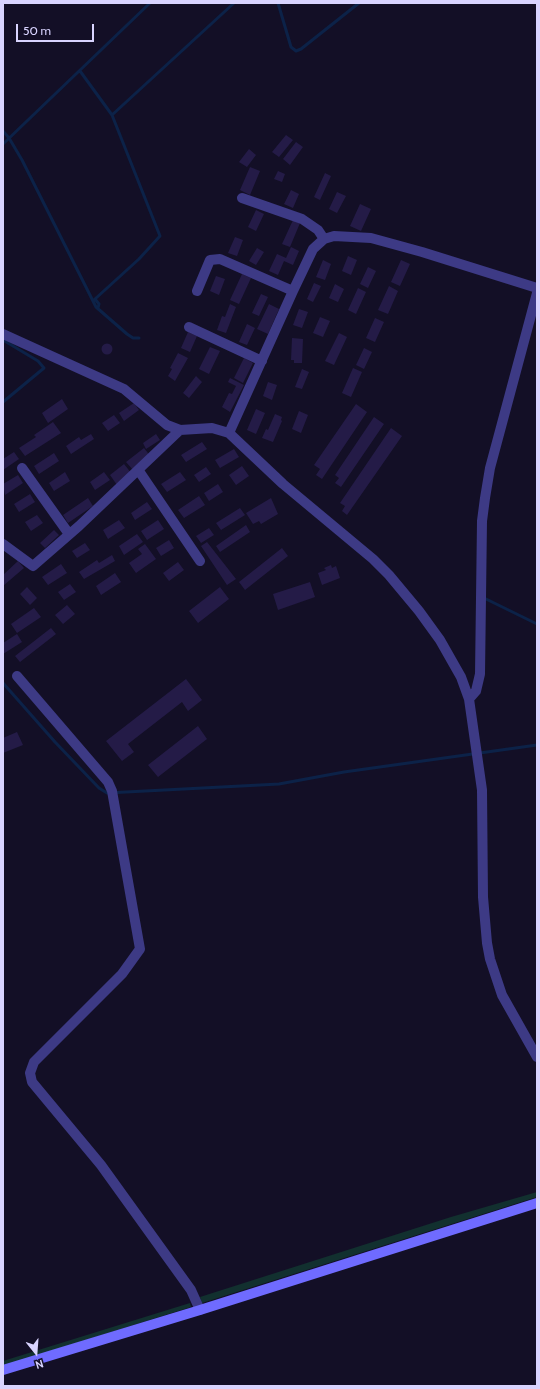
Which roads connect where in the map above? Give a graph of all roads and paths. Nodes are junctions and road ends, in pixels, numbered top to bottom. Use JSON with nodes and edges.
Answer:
{"nodes":[{"id":1,"x":242,"y":198,"type":"dead end"},
{"id":2,"x":324,"y":239,"type":"junction"},
{"id":3,"x":537,"y":288,"type":"edge"},
{"id":4,"x":197,"y":291,"type":"dead end"},
{"id":5,"x":293,"y":291,"type":"junction"},
{"id":6,"x":537,"y":293,"type":"edge"},
{"id":7,"x":189,"y":327,"type":"dead end"},
{"id":8,"x":3,"y":334,"type":"edge"},
{"id":9,"x":262,"y":361,"type":"junction"},
{"id":10,"x":180,"y":430,"type":"junction"},
{"id":11,"x":229,"y":433,"type":"junction"},
{"id":12,"x":22,"y":468,"type":"dead end"},
{"id":13,"x":139,"y":471,"type":"junction"},
{"id":14,"x":70,"y":534,"type":"junction"},
{"id":15,"x":3,"y":544,"type":"edge"},
{"id":16,"x":200,"y":561,"type":"dead end"},
{"id":17,"x":17,"y":676,"type":"dead end"},
{"id":18,"x":469,"y":699,"type":"junction"},
{"id":19,"x":537,"y":1056,"type":"edge"},
{"id":20,"x":537,"y":1203,"type":"edge"},
{"id":21,"x":200,"y":1310,"type":"junction"},
{"id":22,"x":3,"y":1370,"type":"edge"}],
"edges":[{"from":1,"to":2,"type":"street"},
{"from":2,"to":3,"type":"street"},
{"from":2,"to":5,"type":"street"},
{"from":4,"to":5,"type":"street"},
{"from":5,"to":9,"type":"street"},
{"from":6,"to":18,"type":"street"},
{"from":7,"to":9,"type":"street"},
{"from":8,"to":10,"type":"street"},
{"from":9,"to":11,"type":"street"},
{"from":10,"to":11,"type":"street"},
{"from":10,"to":13,"type":"street"},
{"from":11,"to":18,"type":"street"},
{"from":12,"to":14,"type":"street"},
{"from":13,"to":14,"type":"street"},
{"from":13,"to":16,"type":"street"},
{"from":14,"to":15,"type":"street"},
{"from":17,"to":21,"type":"street"},
{"from":18,"to":19,"type":"street"},
{"from":20,"to":21,"type":"main road"},
{"from":21,"to":22,"type":"main road"}]}
